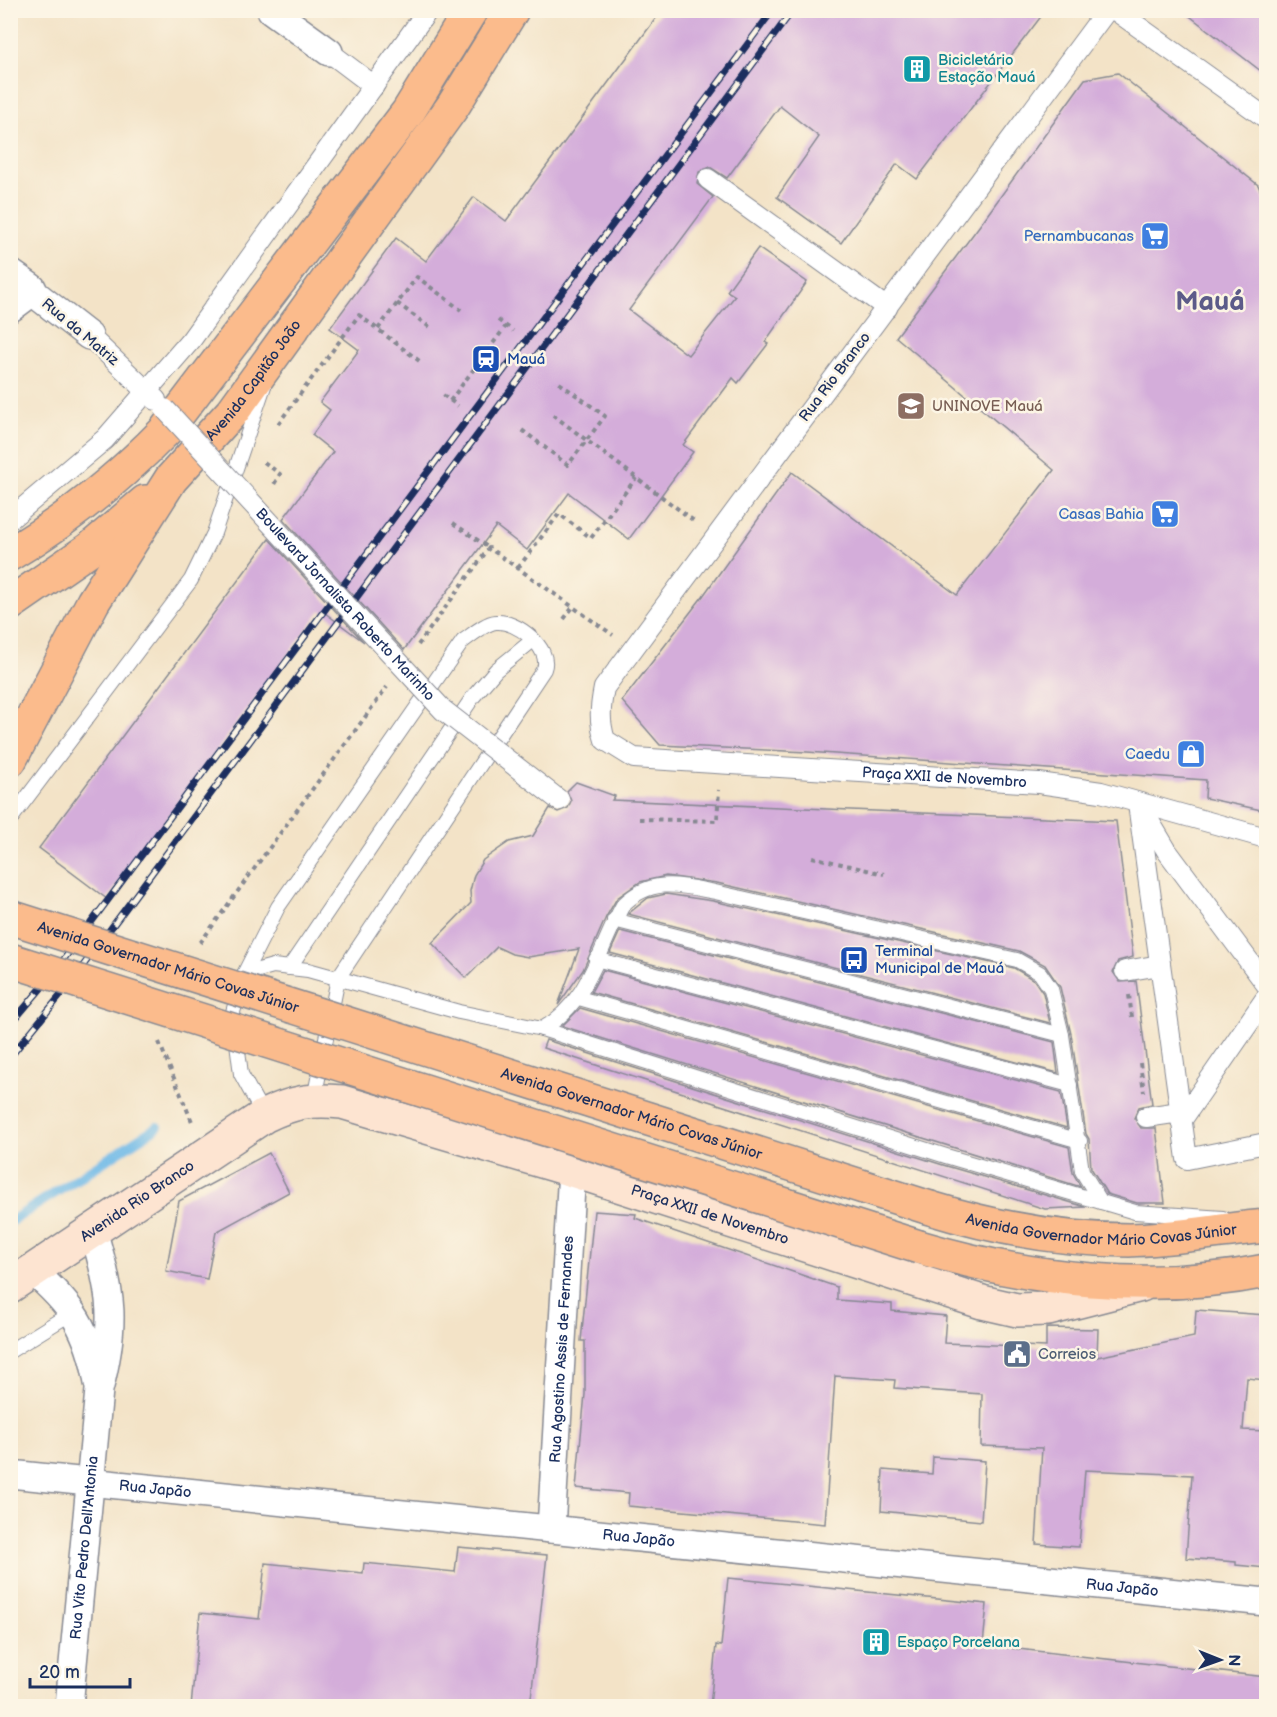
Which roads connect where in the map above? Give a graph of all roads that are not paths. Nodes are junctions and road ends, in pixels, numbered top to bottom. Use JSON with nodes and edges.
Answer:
{"nodes":[{"id":1,"x":271,"y":10,"type":"edge"},
{"id":2,"x":428,"y":10,"type":"edge"},
{"id":3,"x":471,"y":10,"type":"edge"},
{"id":4,"x":512,"y":10,"type":"edge"},
{"id":5,"x":1107,"y":10,"type":"edge"},
{"id":6,"x":1115,"y":10,"type":"edge"},
{"id":7,"x":329,"y":52,"type":"joint"},
{"id":8,"x":374,"y":86,"type":"junction"},
{"id":9,"x":1266,"y":117,"type":"edge"},
{"id":10,"x":708,"y":179,"type":"dead end"},
{"id":11,"x":17,"y":290,"type":"edge"},
{"id":12,"x":887,"y":308,"type":"junction"},
{"id":13,"x":89,"y":336,"type":"joint"},
{"id":14,"x":271,"y":357,"type":"junction"},
{"id":15,"x":148,"y":391,"type":"junction"},
{"id":16,"x":171,"y":479,"type":"junction"},
{"id":17,"x":10,"y":519,"type":"edge"},
{"id":18,"x":10,"y":554,"type":"edge"},
{"id":19,"x":10,"y":604,"type":"edge"},
{"id":20,"x":533,"y":640,"type":"junction"},
{"id":21,"x":619,"y":749,"type":"joint"},
{"id":22,"x":10,"y":760,"type":"edge"},
{"id":23,"x":559,"y":800,"type":"dead end"},
{"id":24,"x":1138,"y":804,"type":"junction"},
{"id":25,"x":10,"y":820,"type":"edge"},
{"id":26,"x":1266,"y":838,"type":"edge"},
{"id":27,"x":10,"y":917,"type":"edge"},
{"id":28,"x":614,"y":920,"type":"junction"},
{"id":29,"x":596,"y":959,"type":"junction"},
{"id":30,"x":10,"y":960,"type":"edge"},
{"id":31,"x":1160,"y":965,"type":"junction"},
{"id":32,"x":289,"y":968,"type":"junction"},
{"id":33,"x":1125,"y":971,"type":"dead end"},
{"id":34,"x":244,"y":974,"type":"junction"},
{"id":35,"x":338,"y":978,"type":"junction"},
{"id":36,"x":1266,"y":984,"type":"edge"},
{"id":37,"x":579,"y":998,"type":"junction"},
{"id":38,"x":1266,"y":998,"type":"edge"},
{"id":39,"x":542,"y":1029,"type":"junction"},
{"id":40,"x":1062,"y":1035,"type":"junction"},
{"id":41,"x":1070,"y":1085,"type":"junction"},
{"id":42,"x":314,"y":1099,"type":"junction"},
{"id":43,"x":264,"y":1116,"type":"junction"},
{"id":44,"x":1146,"y":1117,"type":"dead end"},
{"id":45,"x":1180,"y":1117,"type":"junction"},
{"id":46,"x":1080,"y":1141,"type":"junction"},
{"id":47,"x":1266,"y":1143,"type":"edge"},
{"id":48,"x":572,"y":1170,"type":"junction"},
{"id":49,"x":1101,"y":1202,"type":"junction"},
{"id":50,"x":1266,"y":1225,"type":"edge"},
{"id":51,"x":93,"y":1231,"type":"junction"},
{"id":52,"x":1266,"y":1271,"type":"edge"},
{"id":53,"x":21,"y":1278,"type":"edge"},
{"id":54,"x":1157,"y":1281,"type":"junction"},
{"id":55,"x":73,"y":1312,"type":"junction"},
{"id":56,"x":10,"y":1351,"type":"edge"},
{"id":57,"x":99,"y":1390,"type":"junction"},
{"id":58,"x":10,"y":1474,"type":"edge"},
{"id":59,"x":90,"y":1481,"type":"junction"},
{"id":60,"x":551,"y":1529,"type":"junction"},
{"id":61,"x":1266,"y":1602,"type":"edge"},
{"id":62,"x":69,"y":1707,"type":"edge"}],
"edges":[{"from":1,"to":7,"type":"street"},
{"from":2,"to":8,"type":"street"},
{"from":3,"to":18,"type":"main road"},
{"from":4,"to":14,"type":"main road","name":"Avenida Capitão João"},
{"from":5,"to":12,"type":"street","name":"Rua Rio Branco"},
{"from":6,"to":9,"type":"street"},
{"from":7,"to":8,"type":"street"},
{"from":8,"to":15,"type":"street"},
{"from":10,"to":12,"type":"street"},
{"from":11,"to":13,"type":"street","name":"Rua da Matriz"},
{"from":12,"to":21,"type":"street","name":"Rua Rio Branco"},
{"from":13,"to":15,"type":"street","name":"Rua da Matriz"},
{"from":14,"to":16,"type":"main road","name":"Avenida Capitão João"},
{"from":14,"to":25,"type":"lane"},
{"from":15,"to":17,"type":"street"},
{"from":15,"to":23,"type":"street","name":"Boulevard Jornalista Roberto Marinho","bridge":true},
{"from":16,"to":19,"type":"main road"},
{"from":16,"to":22,"type":"main road","name":"Avenida Capitão João"},
{"from":20,"to":32,"type":"lane"},
{"from":20,"to":34,"type":"lane"},
{"from":20,"to":35,"type":"lane"},
{"from":21,"to":24,"type":"street","name":"Praça XXII de Novembro"},
{"from":24,"to":26,"type":"street","name":"Praça XXII de Novembro"},
{"from":24,"to":31,"type":"street"},
{"from":24,"to":36,"type":"street"},
{"from":27,"to":50,"type":"main road","name":"Avenida Governador Mário Covas Júnior","bridge":true},
{"from":28,"to":29,"type":"lane"},
{"from":28,"to":40,"type":"lane"},
{"from":28,"to":40,"type":"lane"},
{"from":29,"to":37,"type":"lane"},
{"from":29,"to":41,"type":"lane"},
{"from":30,"to":54,"type":"main road","bridge":true},
{"from":31,"to":33,"type":"street"},
{"from":31,"to":45,"type":"street"},
{"from":32,"to":34,"type":"lane"},
{"from":32,"to":35,"type":"lane"},
{"from":34,"to":43,"type":"lane"},
{"from":35,"to":39,"type":"lane"},
{"from":35,"to":42,"type":"lane"},
{"from":37,"to":39,"type":"lane"},
{"from":37,"to":46,"type":"lane"},
{"from":38,"to":45,"type":"street"},
{"from":39,"to":49,"type":"lane"},
{"from":40,"to":41,"type":"lane"},
{"from":41,"to":46,"type":"lane"},
{"from":42,"to":43,"type":"main road","name":"Praça XXII de Novembro"},
{"from":42,"to":48,"type":"main road","name":"Praça XXII de Novembro"},
{"from":43,"to":51,"type":"main road","name":"Avenida Rio Branco"},
{"from":44,"to":45,"type":"street"},
{"from":45,"to":47,"type":"street"},
{"from":46,"to":49,"type":"lane"},
{"from":48,"to":54,"type":"main road","name":"Praça XXII de Novembro"},
{"from":48,"to":60,"type":"street","name":"Rua Agostino Assis de Fernandes"},
{"from":49,"to":50,"type":"lane"},
{"from":51,"to":53,"type":"main road","name":"Avenida Rio Branco"},
{"from":51,"to":57,"type":"street","name":"Rua Vito Pedro Dell'Antonia"},
{"from":52,"to":54,"type":"main road"},
{"from":53,"to":55,"type":"street","name":"Rua Vito Pedro Dell'Antonia"},
{"from":55,"to":56,"type":"lane"},
{"from":55,"to":57,"type":"street","name":"Rua Vito Pedro Dell'Antonia"},
{"from":57,"to":59,"type":"street","name":"Rua Vito Pedro Dell'Antonia"},
{"from":58,"to":59,"type":"street","name":"Rua Japão"},
{"from":59,"to":60,"type":"street","name":"Rua Japão"},
{"from":59,"to":62,"type":"street","name":"Rua Vito Pedro Dell'Antonia"},
{"from":60,"to":61,"type":"street","name":"Rua Japão"}]}
